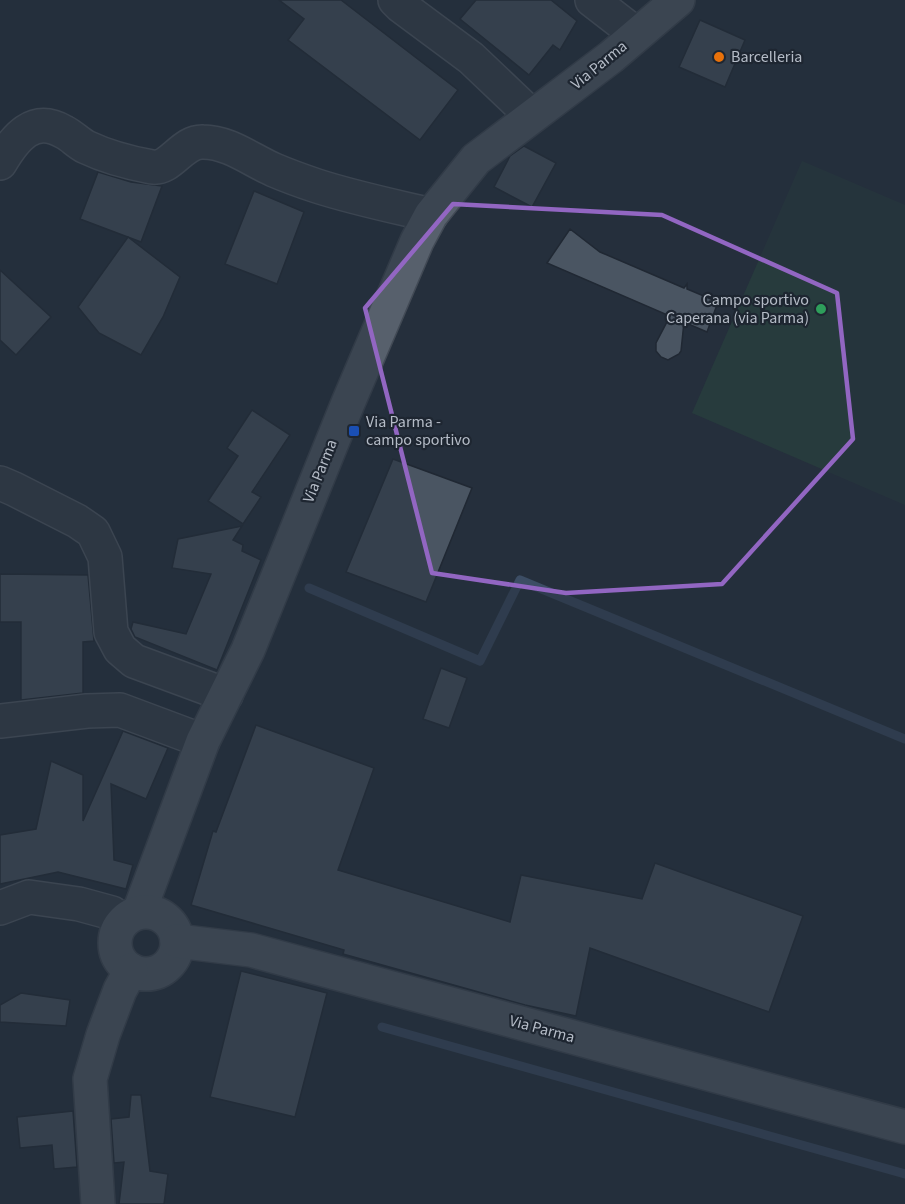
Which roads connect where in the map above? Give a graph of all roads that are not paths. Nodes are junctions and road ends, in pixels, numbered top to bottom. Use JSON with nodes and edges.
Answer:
{"nodes":[{"id":1,"x":395,"y":0,"type":"edge"},
{"id":2,"x":592,"y":0,"type":"edge"},
{"id":3,"x":678,"y":0,"type":"edge"},
{"id":4,"x":636,"y":34,"type":"junction"},
{"id":5,"x":532,"y":116,"type":"junction"},
{"id":6,"x":0,"y":163,"type":"edge"},
{"id":7,"x":431,"y":215,"type":"junction"},
{"id":8,"x":0,"y":483,"type":"edge"},
{"id":9,"x":226,"y":695,"type":"junction"},
{"id":10,"x":0,"y":721,"type":"edge"},
{"id":11,"x":203,"y":741,"type":"junction"},
{"id":12,"x":0,"y":908,"type":"edge"},
{"id":13,"x":131,"y":917,"type":"junction"},
{"id":14,"x":177,"y":941,"type":"junction"},
{"id":15,"x":131,"y":970,"type":"junction"},
{"id":16,"x":905,"y":1127,"type":"edge"},
{"id":17,"x":98,"y":1204,"type":"edge"}],
"edges":[{"from":1,"to":5,"type":"street"},
{"from":2,"to":4,"type":"street","name":"Via Parma"},
{"from":3,"to":4,"type":"main road","name":"Via Parma"},
{"from":4,"to":5,"type":"main road","name":"Via Parma"},
{"from":5,"to":7,"type":"main road","name":"Via Parma"},
{"from":6,"to":7,"type":"street"},
{"from":7,"to":9,"type":"main road","name":"Via Parma"},
{"from":8,"to":9,"type":"street"},
{"from":9,"to":11,"type":"main road","name":"Via Parma"},
{"from":10,"to":11,"type":"street"},
{"from":11,"to":13,"type":"main road","name":"Via Parma"},
{"from":12,"to":13,"type":"street"},
{"from":13,"to":14,"type":"main road"},
{"from":13,"to":15,"type":"main road"},
{"from":14,"to":15,"type":"main road"},
{"from":14,"to":16,"type":"main road","name":"Via Parma"},
{"from":15,"to":17,"type":"main road"}]}
